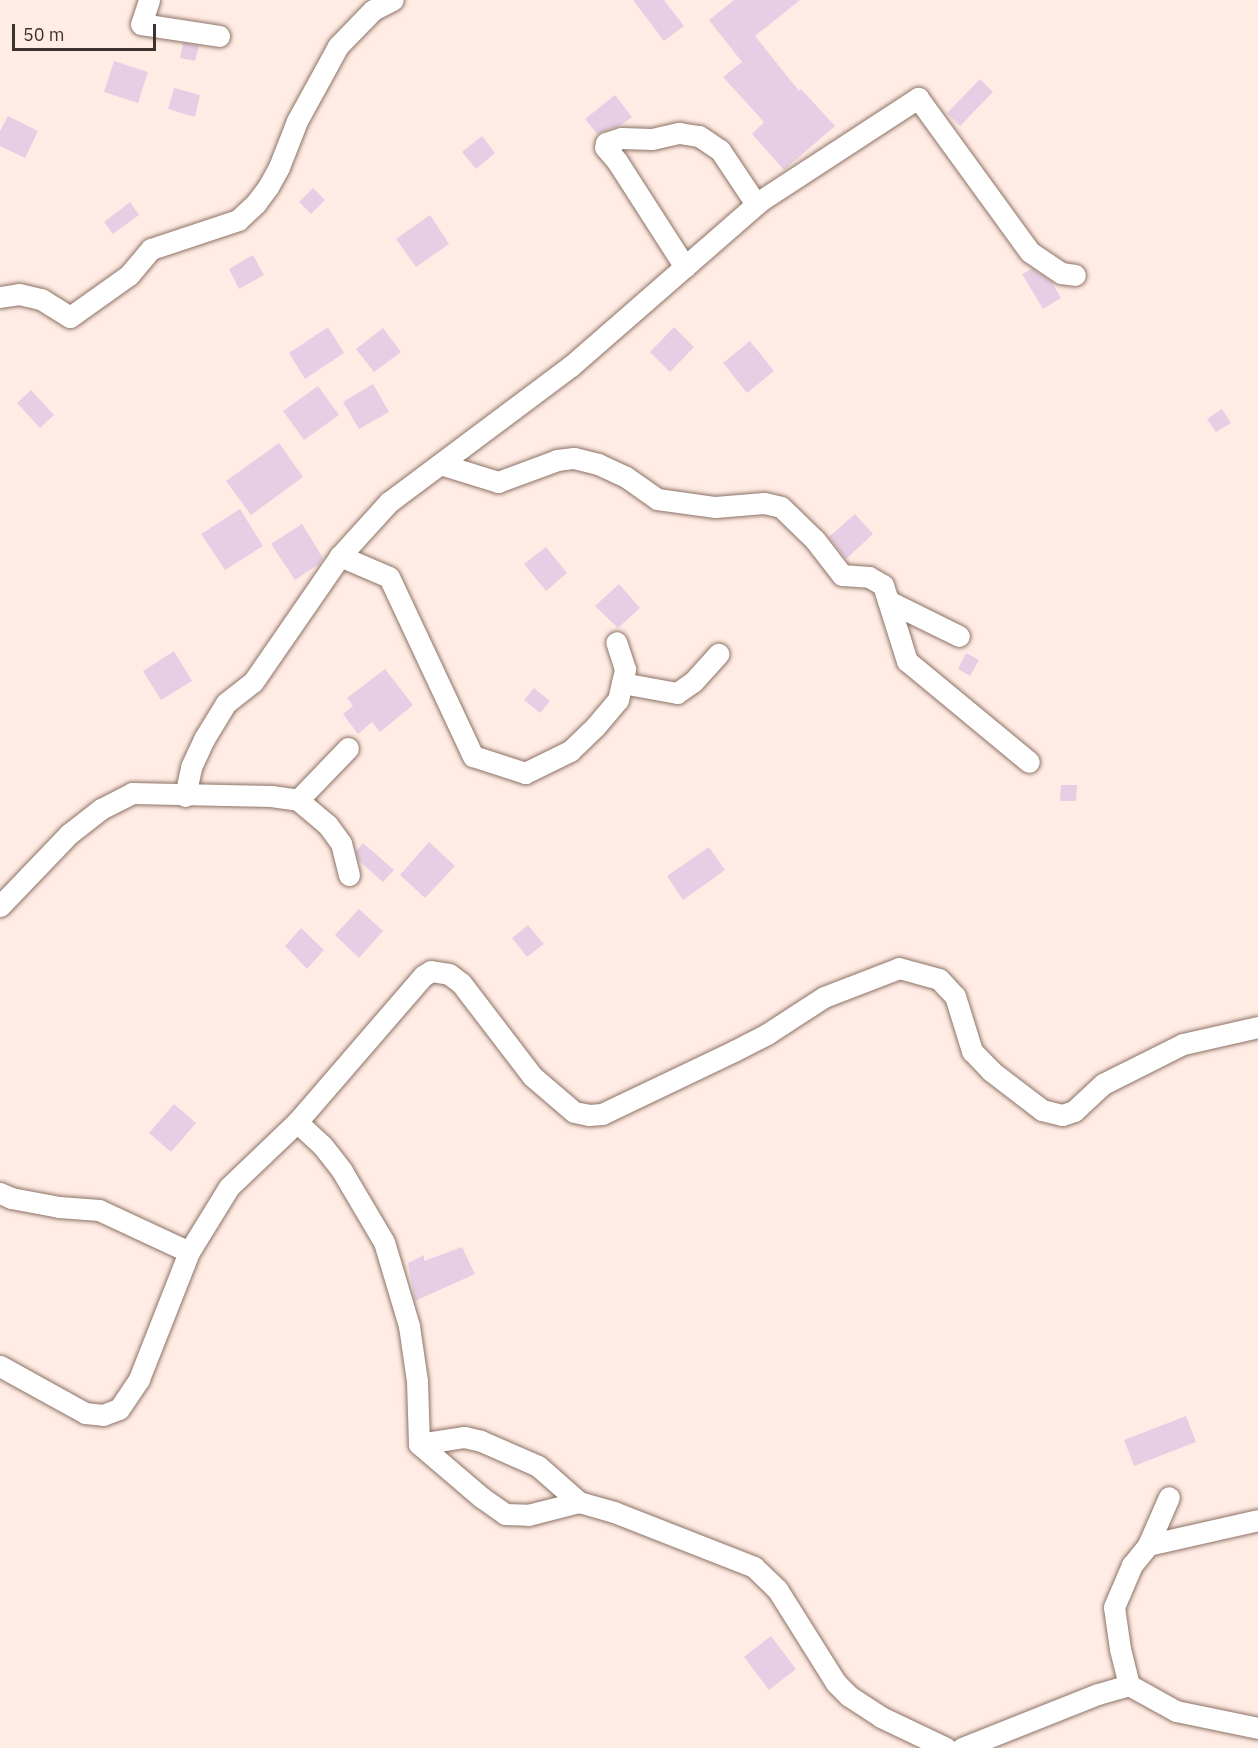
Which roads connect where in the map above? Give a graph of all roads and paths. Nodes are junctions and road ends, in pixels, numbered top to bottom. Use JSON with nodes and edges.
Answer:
{"nodes":[{"id":1,"x":149,"y":0,"type":"edge"},
{"id":2,"x":393,"y":0,"type":"edge"},
{"id":3,"x":219,"y":36,"type":"dead end"},
{"id":4,"x":756,"y":204,"type":"junction"},
{"id":5,"x":685,"y":267,"type":"junction"},
{"id":6,"x":1075,"y":275,"type":"dead end"},
{"id":7,"x":0,"y":297,"type":"edge"},
{"id":8,"x":440,"y":464,"type":"junction"},
{"id":9,"x":340,"y":556,"type":"junction"},
{"id":10,"x":888,"y":601,"type":"junction"},
{"id":11,"x":959,"y":636,"type":"dead end"},
{"id":12,"x":616,"y":642,"type":"dead end"},
{"id":13,"x":718,"y":654,"type":"dead end"},
{"id":14,"x":622,"y":683,"type":"junction"},
{"id":15,"x":348,"y":748,"type":"dead end"},
{"id":16,"x":1029,"y":762,"type":"dead end"},
{"id":17,"x":185,"y":796,"type":"junction"},
{"id":18,"x":298,"y":800,"type":"junction"},
{"id":19,"x":349,"y":875,"type":"dead end"},
{"id":20,"x":0,"y":906,"type":"edge"},
{"id":21,"x":1258,"y":1027,"type":"edge"},
{"id":22,"x":297,"y":1122,"type":"junction"},
{"id":23,"x":0,"y":1193,"type":"edge"},
{"id":24,"x":189,"y":1252,"type":"junction"},
{"id":25,"x":0,"y":1366,"type":"edge"},
{"id":26,"x":419,"y":1444,"type":"junction"},
{"id":27,"x":1169,"y":1497,"type":"dead end"},
{"id":28,"x":579,"y":1502,"type":"junction"},
{"id":29,"x":1258,"y":1520,"type":"edge"},
{"id":30,"x":1148,"y":1545,"type":"junction"},
{"id":31,"x":1129,"y":1685,"type":"junction"},
{"id":32,"x":1258,"y":1728,"type":"edge"},
{"id":33,"x":946,"y":1748,"type":"edge"},
{"id":34,"x":962,"y":1748,"type":"edge"}],
"edges":[{"from":1,"to":3,"type":"street"},
{"from":2,"to":7,"type":"street"},
{"from":4,"to":5,"type":"street"},
{"from":4,"to":5,"type":"street"},
{"from":4,"to":6,"type":"street"},
{"from":5,"to":8,"type":"street"},
{"from":8,"to":9,"type":"street"},
{"from":8,"to":10,"type":"street"},
{"from":9,"to":14,"type":"street"},
{"from":9,"to":17,"type":"street"},
{"from":10,"to":11,"type":"street"},
{"from":10,"to":16,"type":"street"},
{"from":12,"to":14,"type":"street"},
{"from":13,"to":14,"type":"street"},
{"from":15,"to":18,"type":"street"},
{"from":17,"to":18,"type":"street"},
{"from":17,"to":20,"type":"street"},
{"from":18,"to":19,"type":"street"},
{"from":21,"to":22,"type":"street"},
{"from":22,"to":24,"type":"street"},
{"from":22,"to":26,"type":"street"},
{"from":23,"to":24,"type":"street"},
{"from":24,"to":25,"type":"street"},
{"from":26,"to":28,"type":"street"},
{"from":26,"to":28,"type":"street"},
{"from":27,"to":30,"type":"street"},
{"from":28,"to":33,"type":"street"},
{"from":29,"to":30,"type":"street"},
{"from":30,"to":31,"type":"street"},
{"from":31,"to":32,"type":"street"},
{"from":31,"to":34,"type":"street"}]}
